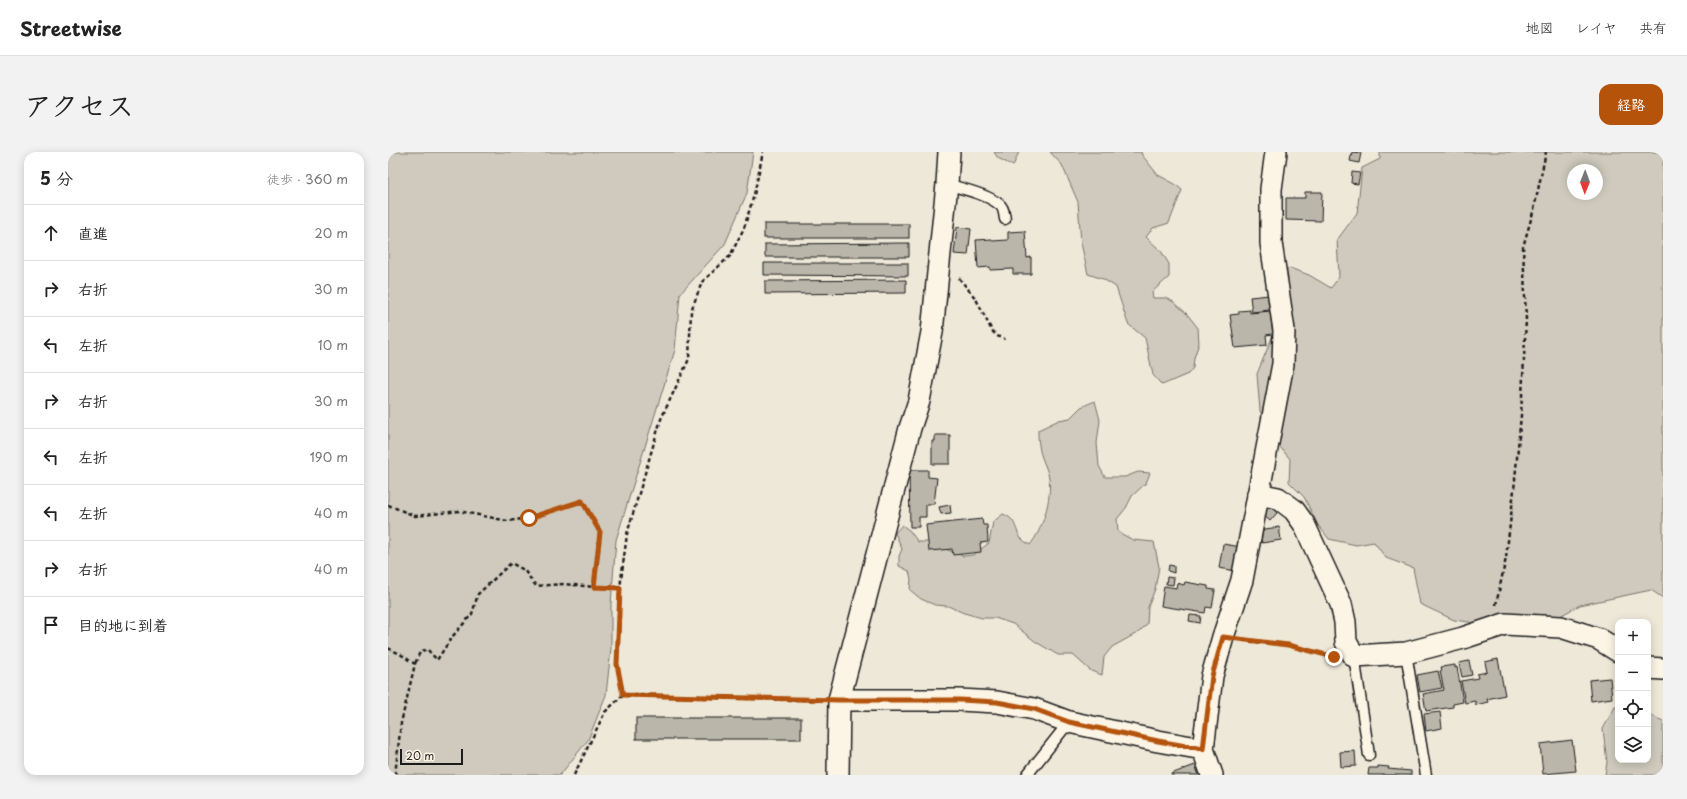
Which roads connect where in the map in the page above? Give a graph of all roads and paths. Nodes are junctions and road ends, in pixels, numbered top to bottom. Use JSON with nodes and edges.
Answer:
{"nodes":[{"id":1,"x":763,"y":152,"type":"edge"},
{"id":2,"x":948,"y":152,"type":"edge"},
{"id":3,"x":1276,"y":152,"type":"edge"},
{"id":4,"x":1546,"y":152,"type":"edge"},
{"id":5,"x":947,"y":184,"type":"junction"},
{"id":6,"x":1005,"y":219,"type":"dead end"},
{"id":7,"x":939,"y":258,"type":"junction"},
{"id":8,"x":1005,"y":339,"type":"dead end"},
{"id":9,"x":1258,"y":494,"type":"junction"},
{"id":10,"x":388,"y":505,"type":"edge"},
{"id":11,"x":594,"y":587,"type":"junction"},
{"id":12,"x":620,"y":588,"type":"junction"},
{"id":13,"x":1491,"y":629,"type":"junction"},
{"id":14,"x":1223,"y":637,"type":"junction"},
{"id":15,"x":388,"y":648,"type":"edge"},
{"id":16,"x":1615,"y":649,"type":"edge"},
{"id":17,"x":1406,"y":654,"type":"junction"},
{"id":18,"x":1354,"y":656,"type":"junction"},
{"id":19,"x":415,"y":664,"type":"junction"},
{"id":20,"x":1651,"y":668,"type":"edge"},
{"id":21,"x":1663,"y":669,"type":"edge"},
{"id":22,"x":623,"y":695,"type":"junction"},
{"id":23,"x":839,"y":700,"type":"junction"},
{"id":24,"x":1069,"y":722,"type":"junction"},
{"id":25,"x":1203,"y":749,"type":"junction"},
{"id":26,"x":1369,"y":755,"type":"dead end"},
{"id":27,"x":395,"y":775,"type":"edge"},
{"id":28,"x":574,"y":775,"type":"edge"},
{"id":29,"x":838,"y":775,"type":"edge"},
{"id":30,"x":1027,"y":775,"type":"edge"},
{"id":31,"x":1212,"y":775,"type":"edge"},
{"id":32,"x":1426,"y":775,"type":"edge"}],
"edges":[{"from":1,"to":12,"type":"path"},
{"from":2,"to":5,"type":"street"},
{"from":3,"to":9,"type":"street"},
{"from":4,"to":13,"type":"path"},
{"from":5,"to":6,"type":"lane"},
{"from":5,"to":7,"type":"street"},
{"from":7,"to":8,"type":"path"},
{"from":7,"to":23,"type":"street"},
{"from":9,"to":14,"type":"street"},
{"from":9,"to":18,"type":"street"},
{"from":10,"to":11,"type":"path"},
{"from":11,"to":12,"type":"path"},
{"from":11,"to":19,"type":"path"},
{"from":12,"to":22,"type":"path"},
{"from":13,"to":16,"type":"street"},
{"from":13,"to":17,"type":"street"},
{"from":14,"to":18,"type":"path"},
{"from":14,"to":25,"type":"street"},
{"from":15,"to":19,"type":"path"},
{"from":17,"to":18,"type":"street"},
{"from":17,"to":32,"type":"lane"},
{"from":18,"to":26,"type":"lane"},
{"from":19,"to":27,"type":"path"},
{"from":20,"to":21,"type":"street"},
{"from":22,"to":23,"type":"path"},
{"from":22,"to":28,"type":"path"},
{"from":23,"to":24,"type":"street"},
{"from":23,"to":29,"type":"street"},
{"from":24,"to":25,"type":"street"},
{"from":24,"to":30,"type":"lane"},
{"from":25,"to":31,"type":"street"}]}
